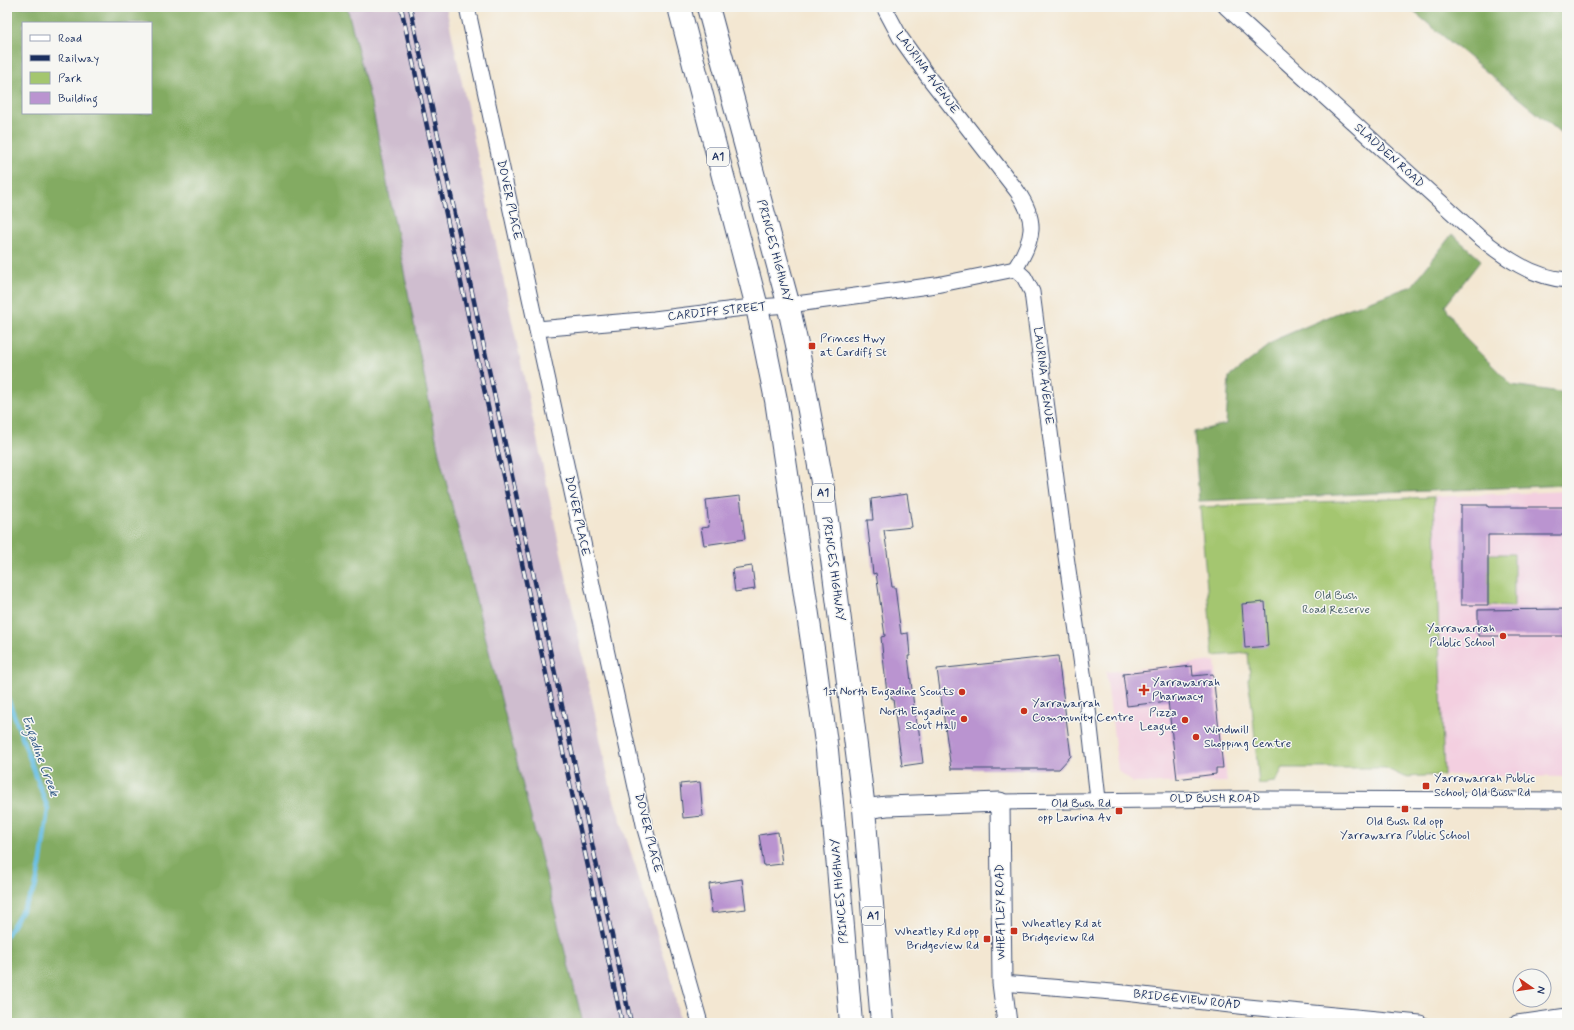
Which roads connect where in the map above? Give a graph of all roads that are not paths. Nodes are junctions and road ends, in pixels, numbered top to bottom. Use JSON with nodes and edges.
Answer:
{"nodes":[{"id":1,"x":466,"y":7,"type":"edge"},
{"id":2,"x":679,"y":7,"type":"edge"},
{"id":3,"x":708,"y":7,"type":"edge"},
{"id":4,"x":884,"y":7,"type":"edge"},
{"id":5,"x":1226,"y":7,"type":"edge"},
{"id":6,"x":1015,"y":269,"type":"junction"},
{"id":7,"x":1567,"y":280,"type":"edge"},
{"id":8,"x":789,"y":305,"type":"junction"},
{"id":9,"x":757,"y":307,"type":"junction"},
{"id":10,"x":537,"y":329,"type":"junction"},
{"id":11,"x":827,"y":750,"type":"junction"},
{"id":12,"x":1098,"y":799,"type":"junction"},
{"id":13,"x":1567,"y":800,"type":"edge"},
{"id":14,"x":1000,"y":802,"type":"junction"},
{"id":15,"x":864,"y":809,"type":"junction"},
{"id":16,"x":1002,"y":983,"type":"junction"},
{"id":17,"x":1567,"y":1016,"type":"edge"},
{"id":18,"x":700,"y":1023,"type":"edge"},
{"id":19,"x":851,"y":1023,"type":"edge"},
{"id":20,"x":864,"y":1023,"type":"edge"},
{"id":21,"x":882,"y":1023,"type":"edge"},
{"id":22,"x":1007,"y":1023,"type":"edge"},
{"id":23,"x":1420,"y":1023,"type":"edge"},
{"id":24,"x":1517,"y":1023,"type":"edge"}],
"edges":[{"from":1,"to":10,"type":"street","name":"DOVER PLACE"},
{"from":2,"to":9,"type":"highway","name":"PRINCES HIGHWAY","number":"A1"},
{"from":3,"to":8,"type":"highway","name":"PRINCES HIGHWAY","number":"A1"},
{"from":4,"to":6,"type":"street","name":"LAURINA AVENUE"},
{"from":5,"to":7,"type":"street","name":"SLADDEN ROAD"},
{"from":6,"to":8,"type":"street","name":"CARDIFF STREET"},
{"from":6,"to":12,"type":"street","name":"LAURINA AVENUE"},
{"from":8,"to":9,"type":"street","name":"CARDIFF STREET"},
{"from":8,"to":15,"type":"highway","name":"PRINCES HIGHWAY","number":"A1"},
{"from":9,"to":10,"type":"street","name":"CARDIFF STREET"},
{"from":9,"to":11,"type":"highway","name":"PRINCES HIGHWAY","number":"A1"},
{"from":10,"to":18,"type":"street","name":"DOVER PLACE"},
{"from":11,"to":15,"type":"highway"},
{"from":11,"to":19,"type":"highway","name":"PRINCES HIGHWAY","number":"A1"},
{"from":12,"to":13,"type":"street","name":"OLD BUSH ROAD"},
{"from":12,"to":14,"type":"street","name":"OLD BUSH ROAD"},
{"from":14,"to":15,"type":"street","name":"OLD BUSH ROAD"},
{"from":14,"to":16,"type":"street","name":"WHEATLEY ROAD"},
{"from":15,"to":20,"type":"highway"},
{"from":15,"to":21,"type":"highway","name":"PRINCES HIGHWAY","number":"A1"},
{"from":16,"to":22,"type":"street","name":"WHEATLEY ROAD"},
{"from":16,"to":23,"type":"street","name":"BRIDGEVIEW ROAD"},
{"from":17,"to":24,"type":"street"}]}
